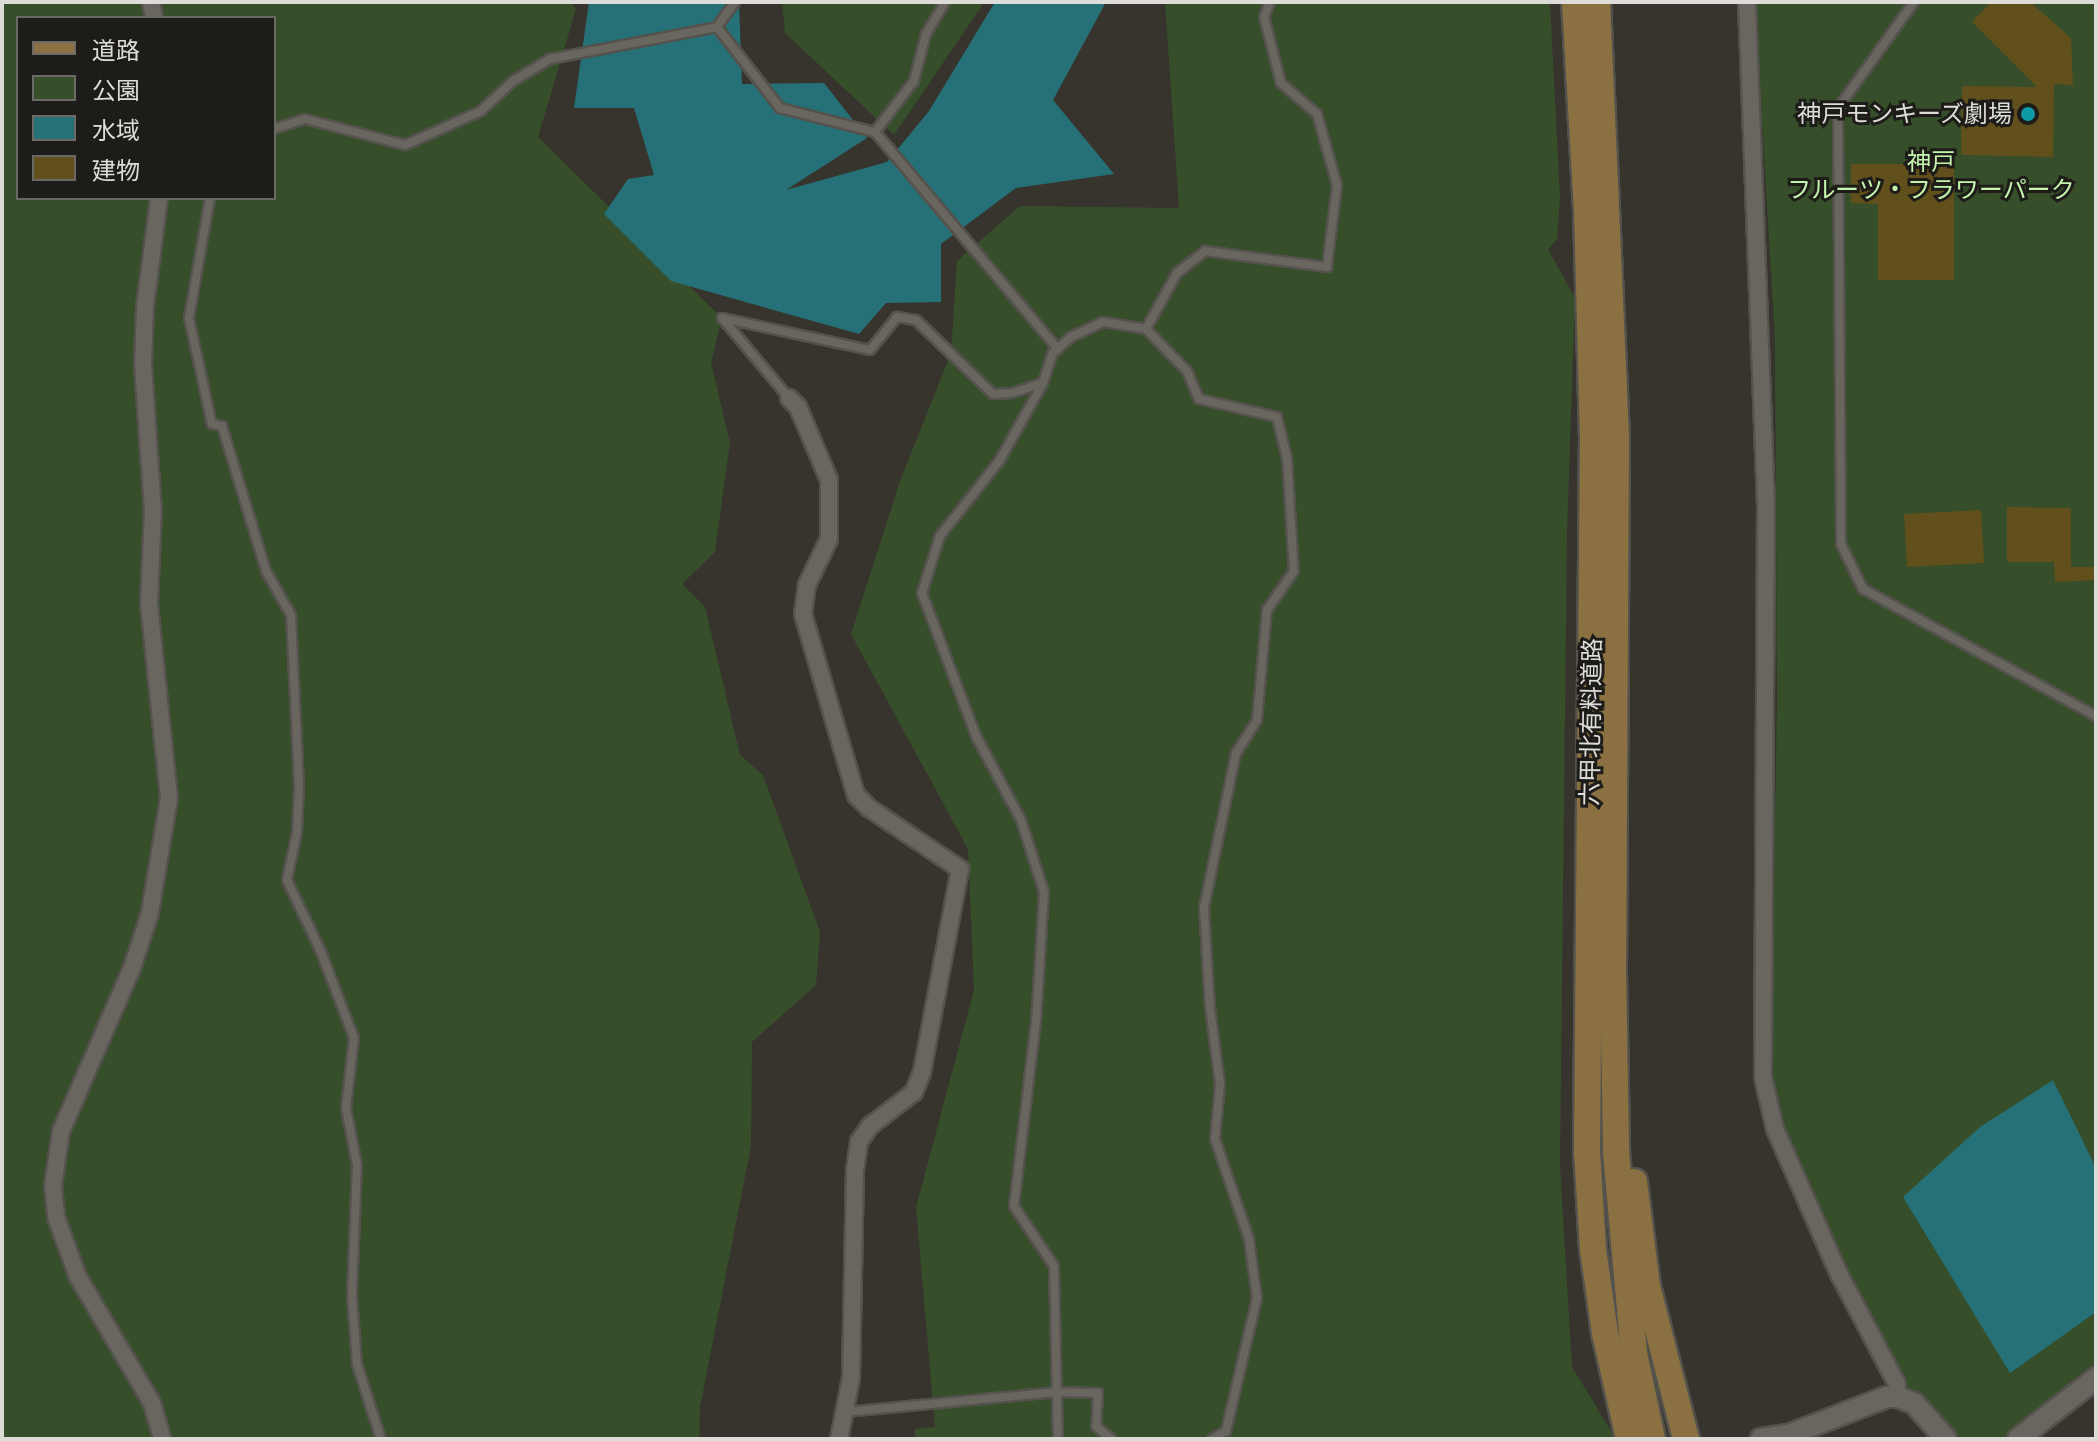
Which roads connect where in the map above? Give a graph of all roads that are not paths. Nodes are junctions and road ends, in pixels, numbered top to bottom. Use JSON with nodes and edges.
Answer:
{"nodes":[{"id":1,"x":735,"y":2,"type":"edge"},
{"id":2,"x":945,"y":2,"type":"edge"},
{"id":3,"x":1270,"y":2,"type":"edge"},
{"id":4,"x":1575,"y":2,"type":"edge"},
{"id":5,"x":1597,"y":2,"type":"edge"},
{"id":6,"x":1747,"y":2,"type":"edge"},
{"id":7,"x":1914,"y":2,"type":"edge"},
{"id":8,"x":717,"y":27,"type":"junction"},
{"id":9,"x":276,"y":128,"type":"edge"},
{"id":10,"x":875,"y":132,"type":"junction"},
{"id":11,"x":159,"y":200,"type":"edge"},
{"id":12,"x":210,"y":200,"type":"edge"},
{"id":13,"x":1146,"y":329,"type":"junction"},
{"id":14,"x":1058,"y":349,"type":"junction"},
{"id":15,"x":1043,"y":383,"type":"junction"},
{"id":16,"x":789,"y":398,"type":"joint"},
{"id":17,"x":2096,"y":716,"type":"edge"},
{"id":18,"x":1613,"y":972,"type":"junction"},
{"id":19,"x":1605,"y":1333,"type":"junction"},
{"id":20,"x":2096,"y":1378,"type":"edge"},
{"id":21,"x":1055,"y":1392,"type":"junction"},
{"id":22,"x":1898,"y":1397,"type":"junction"},
{"id":23,"x":844,"y":1412,"type":"junction"},
{"id":24,"x":162,"y":1439,"type":"edge"},
{"id":25,"x":381,"y":1439,"type":"edge"},
{"id":26,"x":839,"y":1439,"type":"edge"},
{"id":27,"x":1058,"y":1439,"type":"edge"},
{"id":28,"x":1111,"y":1439,"type":"edge"},
{"id":29,"x":1212,"y":1439,"type":"edge"},
{"id":30,"x":1611,"y":1439,"type":"edge"},
{"id":31,"x":1629,"y":1439,"type":"edge"},
{"id":32,"x":1652,"y":1439,"type":"edge"},
{"id":33,"x":1686,"y":1439,"type":"edge"},
{"id":34,"x":1761,"y":1439,"type":"edge"},
{"id":35,"x":1946,"y":1439,"type":"edge"},
{"id":36,"x":2018,"y":1439,"type":"edge"}],
"edges":[{"from":1,"to":8,"type":"lane"},
{"from":2,"to":10,"type":"lane"},
{"from":3,"to":13,"type":"lane"},
{"from":4,"to":19,"type":"main road","name":"六甲北有料道路"},
{"from":5,"to":18,"type":"main road","name":"六甲北有料道路"},
{"from":6,"to":22,"type":"street"},
{"from":7,"to":17,"type":"lane"},
{"from":8,"to":9,"type":"lane"},
{"from":8,"to":10,"type":"lane"},
{"from":10,"to":14,"type":"lane"},
{"from":11,"to":24,"type":"street"},
{"from":12,"to":25,"type":"lane"},
{"from":13,"to":14,"type":"lane"},
{"from":13,"to":29,"type":"lane"},
{"from":14,"to":15,"type":"lane"},
{"from":15,"to":16,"type":"lane"},
{"from":15,"to":21,"type":"lane"},
{"from":16,"to":23,"type":"street"},
{"from":18,"to":32,"type":"main road","name":"六甲北有料道路"},
{"from":18,"to":33,"type":"main road"},
{"from":19,"to":30,"type":"main road"},
{"from":19,"to":31,"type":"main road","name":"六甲北有料道路"},
{"from":20,"to":36,"type":"street"},
{"from":21,"to":23,"type":"lane"},
{"from":21,"to":27,"type":"lane"},
{"from":21,"to":28,"type":"lane"},
{"from":22,"to":34,"type":"street"},
{"from":22,"to":35,"type":"street"},
{"from":23,"to":26,"type":"street"}]}
